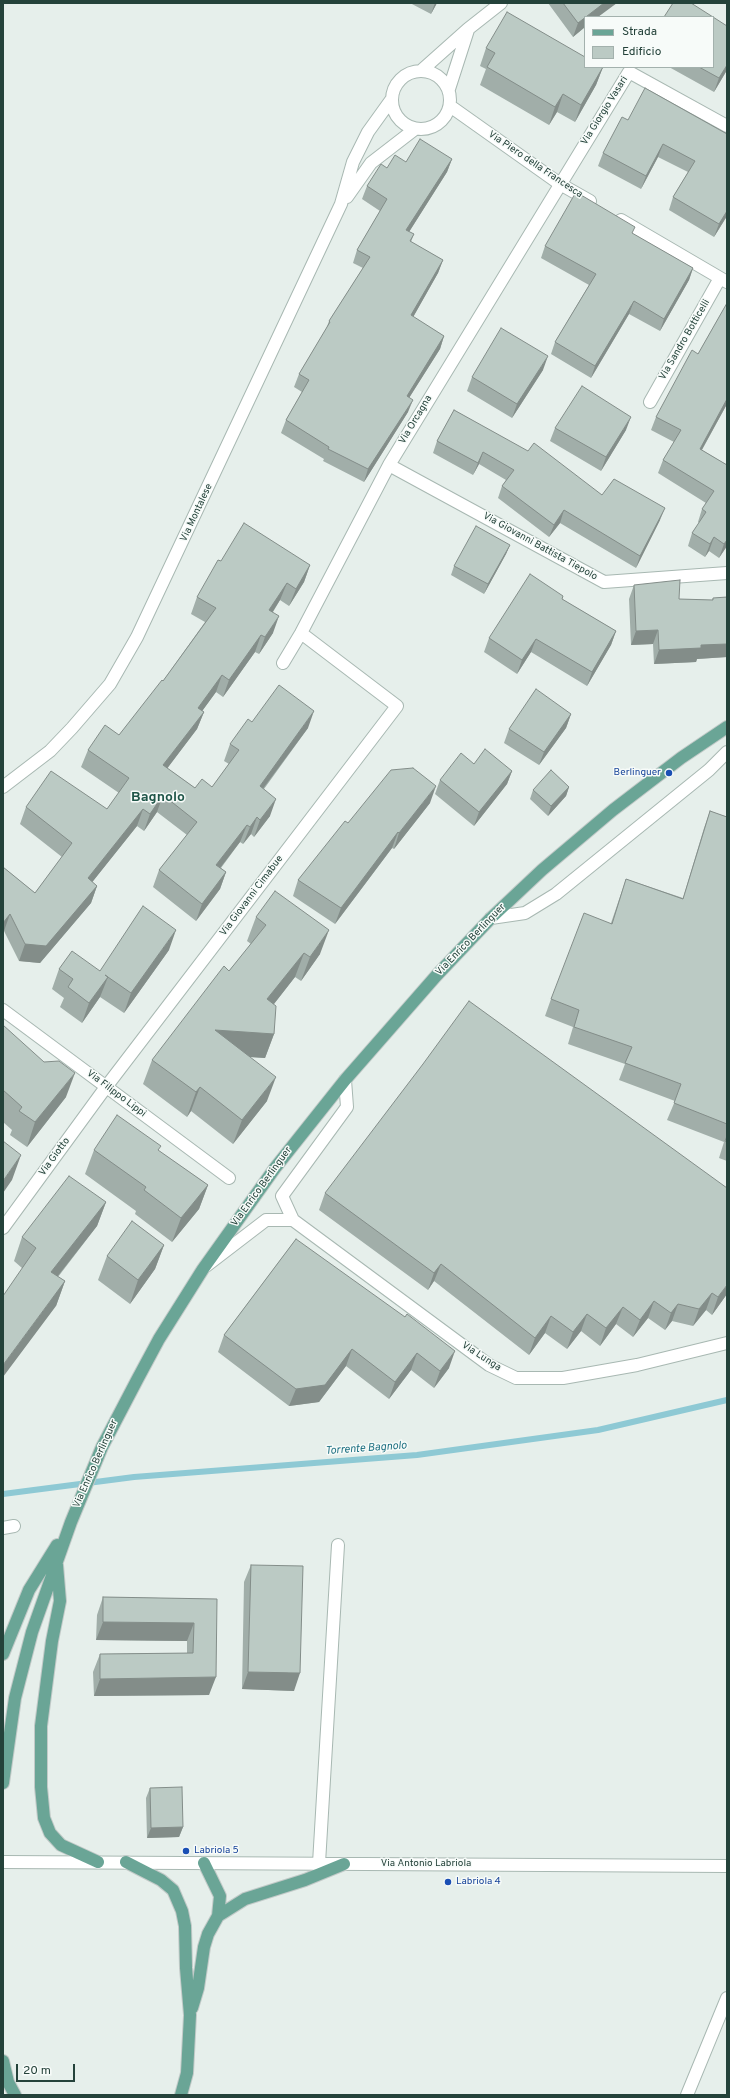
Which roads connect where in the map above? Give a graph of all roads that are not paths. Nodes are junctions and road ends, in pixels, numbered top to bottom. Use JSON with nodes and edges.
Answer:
{"nodes":[{"id":1,"x":501,"y":3,"type":"edge"},
{"id":2,"x":468,"y":29,"type":"junction"},
{"id":3,"x":422,"y":70,"type":"junction"},
{"id":4,"x":449,"y":89,"type":"junction"},
{"id":5,"x":392,"y":100,"type":"junction"},
{"id":6,"x":450,"y":106,"type":"junction"},
{"id":7,"x":727,"y":126,"type":"edge"},
{"id":8,"x":415,"y":129,"type":"junction"},
{"id":9,"x":560,"y":184,"type":"junction"},
{"id":10,"x":341,"y":204,"type":"junction"},
{"id":11,"x":600,"y":207,"type":"edge"},
{"id":12,"x":614,"y":215,"type":"edge"},
{"id":13,"x":724,"y":280,"type":"edge"},
{"id":14,"x":650,"y":402,"type":"dead end"},
{"id":15,"x":389,"y":465,"type":"junction"},
{"id":16,"x":727,"y":573,"type":"edge"},
{"id":17,"x":301,"y":633,"type":"junction"},
{"id":18,"x":283,"y":663,"type":"dead end"},
{"id":19,"x":727,"y":727,"type":"edge"},
{"id":20,"x":727,"y":752,"type":"edge"},
{"id":21,"x":3,"y":787,"type":"edge"},
{"id":22,"x":491,"y":918,"type":"junction"},
{"id":23,"x":3,"y":1010,"type":"edge"},
{"id":24,"x":345,"y":1080,"type":"junction"},
{"id":25,"x":106,"y":1087,"type":"junction"},
{"id":26,"x":229,"y":1178,"type":"dead end"},
{"id":27,"x":293,"y":1220,"type":"junction"},
{"id":28,"x":3,"y":1228,"type":"edge"},
{"id":29,"x":203,"y":1269,"type":"junction"},
{"id":30,"x":727,"y":1343,"type":"edge"},
{"id":31,"x":71,"y":1522,"type":"junction"},
{"id":32,"x":338,"y":1545,"type":"dead end"},
{"id":33,"x":57,"y":1560,"type":"junction"},
{"id":34,"x":3,"y":1654,"type":"edge"},
{"id":35,"x":3,"y":1783,"type":"edge"},
{"id":36,"x":3,"y":1862,"type":"edge"},
{"id":37,"x":98,"y":1862,"type":"junction"},
{"id":38,"x":126,"y":1862,"type":"junction"},
{"id":39,"x":204,"y":1863,"type":"junction"},
{"id":40,"x":319,"y":1863,"type":"junction"},
{"id":41,"x":344,"y":1864,"type":"junction"},
{"id":42,"x":727,"y":1866,"type":"edge"},
{"id":43,"x":218,"y":1916,"type":"junction"},
{"id":44,"x":727,"y":1998,"type":"edge"},
{"id":45,"x":190,"y":2015,"type":"junction"},
{"id":46,"x":3,"y":2061,"type":"edge"},
{"id":47,"x":15,"y":2095,"type":"edge"},
{"id":48,"x":181,"y":2095,"type":"edge"},
{"id":49,"x":687,"y":2095,"type":"edge"}],
"edges":[{"from":1,"to":2,"type":"street","name":"Via Montalese"},
{"from":2,"to":3,"type":"street","name":"Via Montalese"},
{"from":2,"to":4,"type":"street"},
{"from":3,"to":4,"type":"street"},
{"from":3,"to":5,"type":"street","name":"Via Montalese"},
{"from":4,"to":6,"type":"street"},
{"from":5,"to":8,"type":"street"},
{"from":5,"to":10,"type":"street","name":"Via Montalese"},
{"from":6,"to":8,"type":"street","name":"Via Montalese"},
{"from":6,"to":9,"type":"street","name":"Via Piero della Francesca"},
{"from":7,"to":9,"type":"street","name":"Via Giorgio Vasari"},
{"from":8,"to":10,"type":"street","name":"Via Montalese"},
{"from":9,"to":11,"type":"street","name":"Via Piero della Francesca"},
{"from":9,"to":15,"type":"street","name":"Via Orcagna"},
{"from":10,"to":21,"type":"street","name":"Via Montalese"},
{"from":12,"to":13,"type":"street"},
{"from":13,"to":14,"type":"street","name":"Via Sandro Botticelli"},
{"from":15,"to":16,"type":"street","name":"Via Giovanni Battista Tiepolo"},
{"from":15,"to":17,"type":"street","name":"Via Orcagna"},
{"from":17,"to":18,"type":"street","name":"Via Orcagna"},
{"from":17,"to":25,"type":"street","name":"Via Giovanni Cimabue"},
{"from":19,"to":22,"type":"main road","name":"Via Enrico Berlinguer"},
{"from":20,"to":22,"type":"street"},
{"from":22,"to":24,"type":"main road","name":"Via Enrico Berlinguer"},
{"from":23,"to":25,"type":"street","name":"Via Filippo Lippi"},
{"from":24,"to":27,"type":"street"},
{"from":24,"to":29,"type":"main road","name":"Via Enrico Berlinguer"},
{"from":25,"to":26,"type":"street","name":"Via Filippo Lippi"},
{"from":25,"to":28,"type":"street","name":"Via Giotto"},
{"from":27,"to":29,"type":"street"},
{"from":27,"to":30,"type":"street","name":"Via Lunga"},
{"from":29,"to":31,"type":"main road","name":"Via Enrico Berlinguer"},
{"from":31,"to":33,"type":"main road","name":"Via Enrico Berlinguer"},
{"from":31,"to":34,"type":"main road"},
{"from":32,"to":40,"type":"street"},
{"from":33,"to":35,"type":"main road","name":"Via Enrico Berlinguer"},
{"from":33,"to":37,"type":"main road"},
{"from":36,"to":37,"type":"street"},
{"from":37,"to":38,"type":"street","name":"Via Antonio Labriola"},
{"from":38,"to":39,"type":"street","name":"Via Antonio Labriola"},
{"from":38,"to":45,"type":"main road"},
{"from":39,"to":40,"type":"street","name":"Via Antonio Labriola"},
{"from":39,"to":43,"type":"main road"},
{"from":40,"to":41,"type":"street","name":"Via Antonio Labriola"},
{"from":41,"to":42,"type":"street","name":"Via Antonio Labriola"},
{"from":41,"to":43,"type":"main road"},
{"from":43,"to":45,"type":"main road"},
{"from":44,"to":49,"type":"street"},
{"from":45,"to":48,"type":"main road"},
{"from":46,"to":47,"type":"main road"}]}
